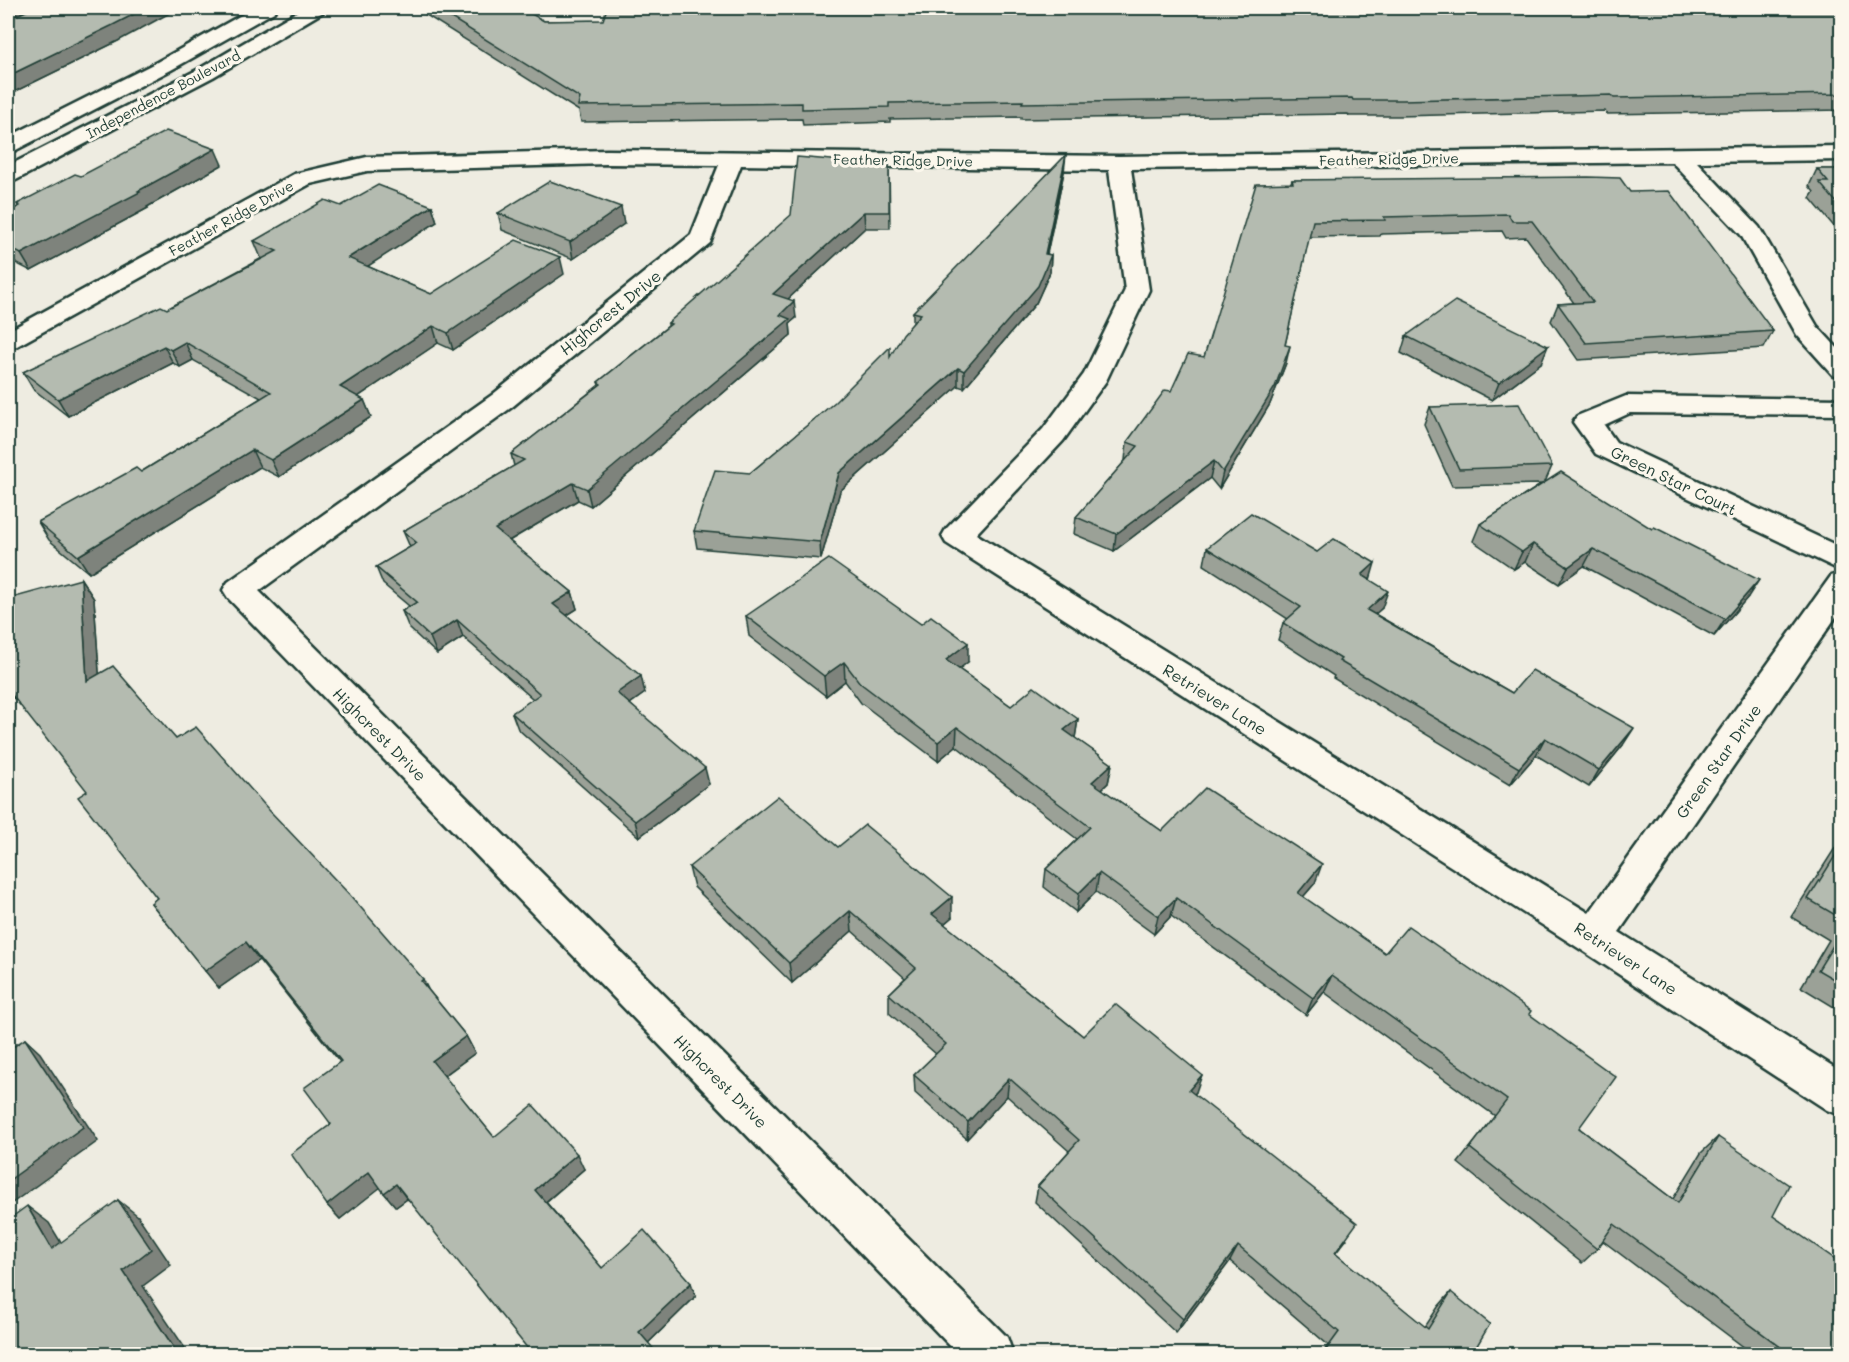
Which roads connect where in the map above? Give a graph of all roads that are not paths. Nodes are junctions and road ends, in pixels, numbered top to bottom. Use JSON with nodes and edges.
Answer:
{"nodes":[{"id":1,"x":267,"y":8,"type":"edge"},
{"id":2,"x":316,"y":8,"type":"edge"},
{"id":3,"x":8,"y":145,"type":"edge"},
{"id":4,"x":1842,"y":153,"type":"edge"},
{"id":5,"x":8,"y":155,"type":"edge"},
{"id":6,"x":1679,"y":156,"type":"junction"},
{"id":7,"x":733,"y":158,"type":"junction"},
{"id":8,"x":1119,"y":163,"type":"junction"},
{"id":9,"x":30,"y":164,"type":"junction"},
{"id":10,"x":8,"y":175,"type":"edge"},
{"id":11,"x":8,"y":341,"type":"edge"},
{"id":12,"x":1842,"y":369,"type":"edge"},
{"id":13,"x":1842,"y":406,"type":"edge"},
{"id":14,"x":1842,"y":561,"type":"edge"},
{"id":15,"x":1842,"y":584,"type":"edge"},
{"id":16,"x":1594,"y":937,"type":"junction"},
{"id":17,"x":1842,"y":1096,"type":"edge"},
{"id":18,"x":990,"y":1354,"type":"edge"}],
"edges":[{"from":1,"to":3,"type":"street","name":"Independence Boulevard"},
{"from":2,"to":9,"type":"street","name":"Independence Boulevard"},
{"from":4,"to":6,"type":"street","name":"Feather Ridge Drive"},
{"from":5,"to":9,"type":"street"},
{"from":6,"to":8,"type":"street","name":"Feather Ridge Drive"},
{"from":6,"to":12,"type":"street"},
{"from":7,"to":8,"type":"street","name":"Feather Ridge Drive"},
{"from":7,"to":11,"type":"street","name":"Feather Ridge Drive"},
{"from":7,"to":18,"type":"street","name":"Highcrest Drive"},
{"from":8,"to":16,"type":"street","name":"Retriever Lane"},
{"from":9,"to":10,"type":"street","name":"Independence Boulevard"},
{"from":13,"to":14,"type":"street","name":"Green Star Court"},
{"from":15,"to":16,"type":"street","name":"Green Star Drive"},
{"from":16,"to":17,"type":"street","name":"Retriever Lane"}]}
